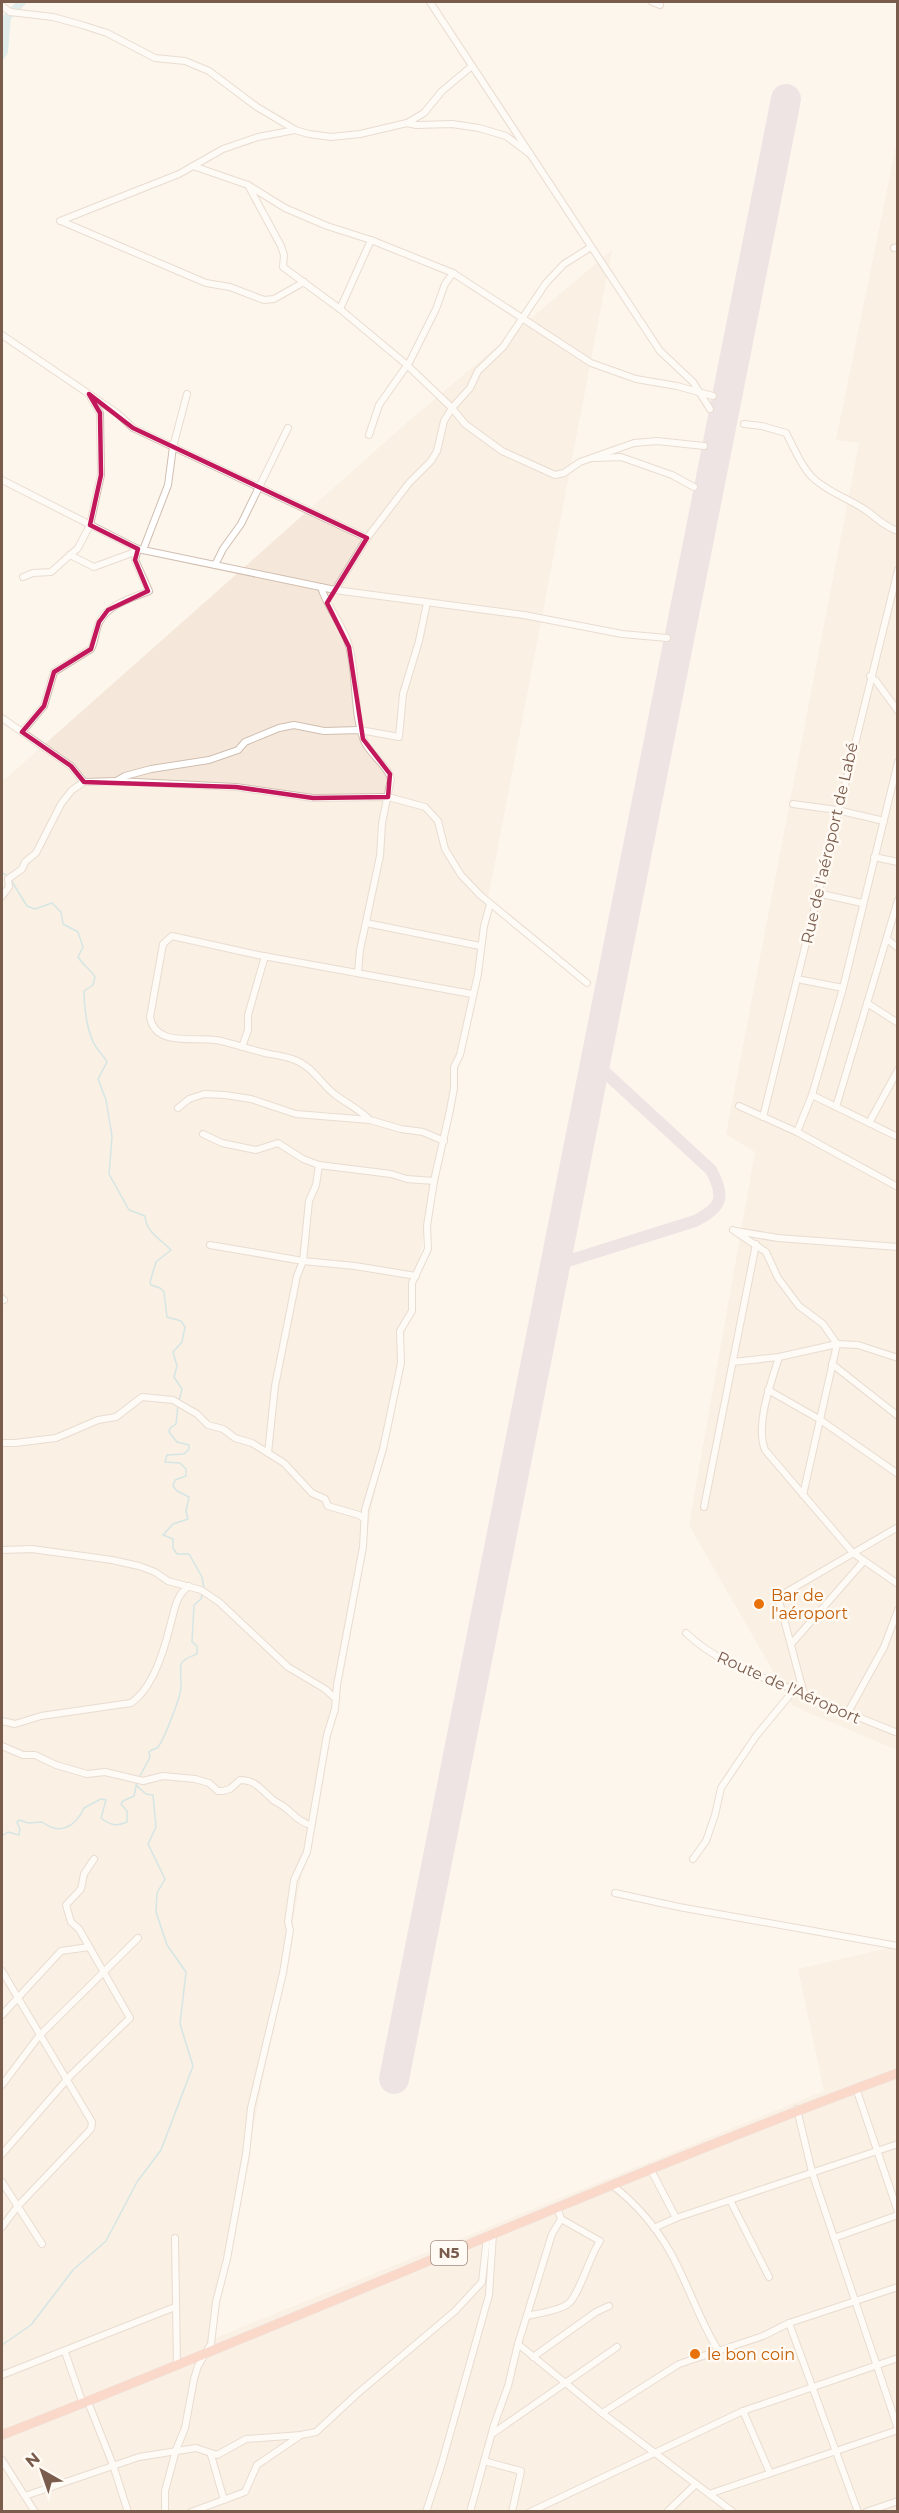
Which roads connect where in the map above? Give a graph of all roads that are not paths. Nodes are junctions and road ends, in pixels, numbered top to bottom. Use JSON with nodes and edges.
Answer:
{"nodes":[{"id":1,"x":430,"y":2,"type":"edge"},
{"id":2,"x":652,"y":2,"type":"edge"},
{"id":3,"x":660,"y":5,"type":"dead end"},
{"id":4,"x":2,"y":6,"type":"edge"},
{"id":5,"x":472,"y":66,"type":"junction"},
{"id":6,"x":407,"y":123,"type":"junction"},
{"id":7,"x":295,"y":130,"type":"junction"},
{"id":8,"x":530,"y":154,"type":"junction"},
{"id":9,"x":193,"y":166,"type":"junction"},
{"id":10,"x":248,"y":185,"type":"junction"},
{"id":11,"x":371,"y":240,"type":"junction"},
{"id":12,"x":591,"y":248,"type":"junction"},
{"id":13,"x":453,"y":273,"type":"junction"},
{"id":14,"x":304,"y":282,"type":"junction"},
{"id":15,"x":340,"y":309,"type":"junction"},
{"id":16,"x":523,"y":317,"type":"junction"},
{"id":17,"x":2,"y":335,"type":"edge"},
{"id":18,"x":407,"y":365,"type":"junction"},
{"id":19,"x":89,"y":394,"type":"junction"},
{"id":20,"x":187,"y":394,"type":"dead end"},
{"id":21,"x":701,"y":394,"type":"junction"},
{"id":22,"x":713,"y":396,"type":"dead end"},
{"id":23,"x":452,"y":408,"type":"junction"},
{"id":24,"x":710,"y":409,"type":"dead end"},
{"id":25,"x":744,"y":424,"type":"dead end"},
{"id":26,"x":288,"y":428,"type":"dead end"},
{"id":27,"x":369,"y":435,"type":"dead end"},
{"id":28,"x":704,"y":446,"type":"dead end"},
{"id":29,"x":173,"y":447,"type":"junction"},
{"id":30,"x":591,"y":458,"type":"junction"},
{"id":31,"x":2,"y":480,"type":"edge"},
{"id":32,"x":258,"y":487,"type":"junction"},
{"id":33,"x":694,"y":487,"type":"dead end"},
{"id":34,"x":90,"y":525,"type":"junction"},
{"id":35,"x":897,"y":531,"type":"edge"},
{"id":36,"x":367,"y":538,"type":"junction"},
{"id":37,"x":140,"y":549,"type":"junction"},
{"id":38,"x":70,"y":555,"type":"junction"},
{"id":39,"x":215,"y":565,"type":"junction"},
{"id":40,"x":897,"y":570,"type":"edge"},
{"id":41,"x":23,"y":577,"type":"dead end"},
{"id":42,"x":321,"y":587,"type":"junction"},
{"id":43,"x":335,"y":590,"type":"junction"},
{"id":44,"x":427,"y":603,"type":"junction"},
{"id":45,"x":667,"y":638,"type":"dead end"},
{"id":46,"x":870,"y":676,"type":"junction"},
{"id":47,"x":897,"y":711,"type":"edge"},
{"id":48,"x":2,"y":718,"type":"edge"},
{"id":49,"x":360,"y":730,"type":"junction"},
{"id":50,"x":22,"y":732,"type":"junction"},
{"id":51,"x":897,"y":762,"type":"edge"},
{"id":52,"x":116,"y":781,"type":"junction"},
{"id":53,"x":84,"y":782,"type":"junction"},
{"id":54,"x":388,"y":797,"type":"junction"},
{"id":55,"x":793,"y":804,"type":"dead end"},
{"id":56,"x":837,"y":810,"type":"junction"},
{"id":57,"x":884,"y":820,"type":"junction"},
{"id":58,"x":874,"y":856,"type":"junction"},
{"id":59,"x":897,"y":862,"type":"edge"},
{"id":60,"x":817,"y":893,"type":"junction"},
{"id":61,"x":2,"y":896,"type":"edge"},
{"id":62,"x":897,"y":900,"type":"edge"},
{"id":63,"x":862,"y":903,"type":"junction"},
{"id":64,"x":490,"y":904,"type":"junction"},
{"id":65,"x":896,"y":910,"type":"edge"},
{"id":66,"x":366,"y":923,"type":"junction"},
{"id":67,"x":886,"y":939,"type":"junction"},
{"id":68,"x":480,"y":946,"type":"junction"},
{"id":69,"x":897,"y":948,"type":"edge"},
{"id":70,"x":265,"y":956,"type":"junction"},
{"id":71,"x":358,"y":972,"type":"junction"},
{"id":72,"x":796,"y":979,"type":"junction"},
{"id":73,"x":587,"y":983,"type":"dead end"},
{"id":74,"x":843,"y":988,"type":"junction"},
{"id":75,"x":472,"y":994,"type":"junction"},
{"id":76,"x":867,"y":1003,"type":"junction"},
{"id":77,"x":897,"y":1023,"type":"edge"},
{"id":78,"x":242,"y":1047,"type":"junction"},
{"id":79,"x":897,"y":1070,"type":"edge"},
{"id":80,"x":812,"y":1095,"type":"junction"},
{"id":81,"x":739,"y":1107,"type":"dead end"},
{"id":82,"x":836,"y":1107,"type":"junction"},
{"id":83,"x":178,"y":1108,"type":"dead end"},
{"id":84,"x":763,"y":1117,"type":"junction"},
{"id":85,"x":370,"y":1120,"type":"junction"},
{"id":86,"x":869,"y":1123,"type":"junction"},
{"id":87,"x":797,"y":1132,"type":"junction"},
{"id":88,"x":203,"y":1134,"type":"dead end"},
{"id":89,"x":897,"y":1137,"type":"edge"},
{"id":90,"x":444,"y":1141,"type":"junction"},
{"id":91,"x":319,"y":1165,"type":"junction"},
{"id":92,"x":434,"y":1181,"type":"junction"},
{"id":93,"x":897,"y":1188,"type":"edge"},
{"id":94,"x":756,"y":1244,"type":"junction"},
{"id":95,"x":210,"y":1245,"type":"dead end"},
{"id":96,"x":897,"y":1247,"type":"edge"},
{"id":97,"x":303,"y":1261,"type":"junction"},
{"id":98,"x":416,"y":1276,"type":"junction"},
{"id":99,"x":837,"y":1344,"type":"junction"},
{"id":100,"x":779,"y":1357,"type":"junction"},
{"id":101,"x":897,"y":1358,"type":"edge"},
{"id":102,"x":733,"y":1362,"type":"junction"},
{"id":103,"x":832,"y":1364,"type":"junction"},
{"id":104,"x":768,"y":1390,"type":"junction"},
{"id":105,"x":897,"y":1416,"type":"edge"},
{"id":106,"x":819,"y":1419,"type":"junction"},
{"id":107,"x":2,"y":1443,"type":"edge"},
{"id":108,"x":268,"y":1453,"type":"junction"},
{"id":109,"x":897,"y":1474,"type":"edge"},
{"id":110,"x":803,"y":1495,"type":"junction"},
{"id":111,"x":704,"y":1507,"type":"dead end"},
{"id":112,"x":364,"y":1519,"type":"junction"},
{"id":113,"x":897,"y":1527,"type":"edge"},
{"id":114,"x":2,"y":1550,"type":"edge"},
{"id":115,"x":853,"y":1553,"type":"junction"},
{"id":116,"x":863,"y":1562,"type":"junction"},
{"id":117,"x":897,"y":1584,"type":"edge"},
{"id":118,"x":189,"y":1586,"type":"junction"},
{"id":119,"x":897,"y":1610,"type":"edge"},
{"id":120,"x":686,"y":1633,"type":"dead end"},
{"id":121,"x":792,"y":1643,"type":"junction"},
{"id":122,"x":794,"y":1690,"type":"junction"},
{"id":123,"x":804,"y":1694,"type":"junction"},
{"id":124,"x":336,"y":1699,"type":"junction"},
{"id":125,"x":847,"y":1714,"type":"junction"},
{"id":126,"x":2,"y":1721,"type":"edge"},
{"id":127,"x":897,"y":1733,"type":"edge"},
{"id":128,"x":2,"y":1746,"type":"edge"},
{"id":129,"x":310,"y":1825,"type":"junction"},
{"id":130,"x":94,"y":1859,"type":"dead end"},
{"id":131,"x":693,"y":1859,"type":"dead end"},
{"id":132,"x":615,"y":1893,"type":"dead end"},
{"id":133,"x":138,"y":1938,"type":"dead end"},
{"id":134,"x":897,"y":1946,"type":"edge"},
{"id":135,"x":89,"y":1947,"type":"junction"},
{"id":136,"x":2,"y":1971,"type":"edge"},
{"id":137,"x":104,"y":1971,"type":"junction"},
{"id":138,"x":17,"y":1997,"type":"junction"},
{"id":139,"x":2,"y":2015,"type":"edge"},
{"id":140,"x":39,"y":2036,"type":"junction"},
{"id":141,"x":897,"y":2073,"type":"edge"},
{"id":142,"x":66,"y":2081,"type":"junction"},
{"id":143,"x":2,"y":2085,"type":"edge"},
{"id":144,"x":856,"y":2088,"type":"junction"},
{"id":145,"x":797,"y":2109,"type":"junction"},
{"id":146,"x":897,"y":2144,"type":"edge"},
{"id":147,"x":878,"y":2150,"type":"junction"},
{"id":148,"x":2,"y":2154,"type":"edge"},
{"id":149,"x":650,"y":2168,"type":"junction"},
{"id":150,"x":812,"y":2172,"type":"junction"},
{"id":151,"x":2,"y":2182,"type":"edge"},
{"id":152,"x":611,"y":2185,"type":"junction"},
{"id":153,"x":730,"y":2199,"type":"junction"},
{"id":154,"x":17,"y":2207,"type":"junction"},
{"id":155,"x":557,"y":2208,"type":"junction"},
{"id":156,"x":897,"y":2214,"type":"edge"},
{"id":157,"x":676,"y":2218,"type":"junction"},
{"id":158,"x":561,"y":2219,"type":"junction"},
{"id":159,"x":2,"y":2227,"type":"edge"},
{"id":160,"x":654,"y":2228,"type":"junction"},
{"id":161,"x":490,"y":2235,"type":"junction"},
{"id":162,"x":175,"y":2238,"type":"dead end"},
{"id":163,"x":834,"y":2238,"type":"junction"},
{"id":164,"x":42,"y":2244,"type":"dead end"},
{"id":165,"x":769,"y":2277,"type":"dead end"},
{"id":166,"x":897,"y":2287,"type":"edge"},
{"id":167,"x":855,"y":2301,"type":"junction"},
{"id":168,"x":609,"y":2306,"type":"dead end"},
{"id":169,"x":175,"y":2307,"type":"junction"},
{"id":170,"x":527,"y":2316,"type":"junction"},
{"id":171,"x":789,"y":2323,"type":"junction"},
{"id":172,"x":518,"y":2344,"type":"junction"},
{"id":173,"x":617,"y":2347,"type":"dead end"},
{"id":174,"x":718,"y":2350,"type":"junction"},
{"id":175,"x":65,"y":2352,"type":"junction"},
{"id":176,"x":203,"y":2356,"type":"junction"},
{"id":177,"x":533,"y":2356,"type":"junction"},
{"id":178,"x":897,"y":2358,"type":"edge"},
{"id":179,"x":876,"y":2365,"type":"junction"},
{"id":180,"x":177,"y":2367,"type":"junction"},
{"id":181,"x":2,"y":2375,"type":"edge"},
{"id":182,"x":565,"y":2383,"type":"junction"},
{"id":183,"x":812,"y":2386,"type":"junction"},
{"id":184,"x":85,"y":2403,"type":"junction"},
{"id":185,"x":743,"y":2410,"type":"junction"},
{"id":186,"x":602,"y":2413,"type":"junction"},
{"id":187,"x":897,"y":2430,"type":"edge"},
{"id":188,"x":492,"y":2434,"type":"junction"},
{"id":189,"x":2,"y":2435,"type":"edge"},
{"id":190,"x":301,"y":2435,"type":"junction"},
{"id":191,"x":176,"y":2450,"type":"junction"},
{"id":192,"x":836,"y":2451,"type":"junction"},
{"id":193,"x":654,"y":2452,"type":"junction"},
{"id":194,"x":211,"y":2455,"type":"junction"},
{"id":195,"x":2,"y":2460,"type":"edge"},
{"id":196,"x":484,"y":2461,"type":"junction"},
{"id":197,"x":113,"y":2465,"type":"junction"},
{"id":198,"x":770,"y":2474,"type":"junction"},
{"id":199,"x":696,"y":2484,"type":"junction"},
{"id":200,"x":709,"y":2494,"type":"junction"},
{"id":201,"x":25,"y":2496,"type":"junction"},
{"id":202,"x":224,"y":2500,"type":"junction"},
{"id":203,"x":897,"y":2501,"type":"edge"},
{"id":204,"x":35,"y":2511,"type":"edge"},
{"id":205,"x":128,"y":2511,"type":"edge"},
{"id":206,"x":165,"y":2511,"type":"edge"},
{"id":207,"x":190,"y":2511,"type":"edge"},
{"id":208,"x":426,"y":2511,"type":"edge"},
{"id":209,"x":470,"y":2511,"type":"edge"},
{"id":210,"x":512,"y":2511,"type":"edge"},
{"id":211,"x":530,"y":2511,"type":"edge"},
{"id":212,"x":667,"y":2511,"type":"edge"},
{"id":213,"x":733,"y":2511,"type":"edge"},
{"id":214,"x":858,"y":2511,"type":"edge"},
{"id":215,"x":866,"y":2511,"type":"edge"}],
"edges":[{"from":1,"to":5,"type":"street"},
{"from":2,"to":3,"type":"street"},
{"from":4,"to":7,"type":"street"},
{"from":5,"to":6,"type":"street"},
{"from":5,"to":8,"type":"street"},
{"from":6,"to":7,"type":"street"},
{"from":6,"to":8,"type":"street"},
{"from":7,"to":9,"type":"street"},
{"from":8,"to":12,"type":"street"},
{"from":9,"to":10,"type":"street"},
{"from":9,"to":14,"type":"street"},
{"from":10,"to":11,"type":"street"},
{"from":10,"to":14,"type":"street"},
{"from":11,"to":13,"type":"street"},
{"from":11,"to":15,"type":"street"},
{"from":12,"to":16,"type":"street"},
{"from":12,"to":21,"type":"street"},
{"from":13,"to":16,"type":"street"},
{"from":13,"to":18,"type":"street"},
{"from":14,"to":15,"type":"street"},
{"from":15,"to":18,"type":"street"},
{"from":16,"to":21,"type":"street"},
{"from":16,"to":23,"type":"street"},
{"from":17,"to":19,"type":"street"},
{"from":18,"to":23,"type":"street"},
{"from":18,"to":27,"type":"street"},
{"from":19,"to":29,"type":"street"},
{"from":19,"to":34,"type":"street"},
{"from":20,"to":29,"type":"street"},
{"from":21,"to":22,"type":"street"},
{"from":21,"to":24,"type":"street"},
{"from":23,"to":30,"type":"street"},
{"from":23,"to":36,"type":"street"},
{"from":25,"to":35,"type":"street"},
{"from":26,"to":32,"type":"street"},
{"from":28,"to":30,"type":"street"},
{"from":29,"to":32,"type":"street"},
{"from":29,"to":37,"type":"street"},
{"from":30,"to":33,"type":"street"},
{"from":31,"to":34,"type":"street"},
{"from":32,"to":36,"type":"street"},
{"from":32,"to":39,"type":"street"},
{"from":34,"to":37,"type":"street"},
{"from":34,"to":38,"type":"street"},
{"from":36,"to":43,"type":"street"},
{"from":37,"to":38,"type":"street"},
{"from":37,"to":39,"type":"street"},
{"from":37,"to":50,"type":"street"},
{"from":38,"to":41,"type":"street"},
{"from":39,"to":42,"type":"street"},
{"from":40,"to":46,"type":"street","name":"Rue de l'aéroport de Labé"},
{"from":42,"to":43,"type":"street"},
{"from":42,"to":49,"type":"street"},
{"from":43,"to":44,"type":"street"},
{"from":44,"to":45,"type":"street"},
{"from":44,"to":49,"type":"street"},
{"from":46,"to":47,"type":"street"},
{"from":46,"to":56,"type":"street","name":"Rue de l'aéroport de Labé"},
{"from":48,"to":50,"type":"street"},
{"from":49,"to":52,"type":"street"},
{"from":49,"to":54,"type":"street"},
{"from":50,"to":53,"type":"street"},
{"from":51,"to":57,"type":"street"},
{"from":52,"to":53,"type":"street"},
{"from":52,"to":54,"type":"street"},
{"from":53,"to":61,"type":"street"},
{"from":54,"to":64,"type":"street"},
{"from":54,"to":66,"type":"street"},
{"from":55,"to":56,"type":"street"},
{"from":56,"to":57,"type":"street"},
{"from":56,"to":60,"type":"street","name":"Rue de l'aéroport de Labé"},
{"from":57,"to":58,"type":"street"},
{"from":58,"to":59,"type":"street"},
{"from":58,"to":63,"type":"street"},
{"from":60,"to":63,"type":"street"},
{"from":60,"to":72,"type":"street","name":"Rue de l'aéroport de Labé"},
{"from":62,"to":65,"type":"street"},
{"from":63,"to":74,"type":"street"},
{"from":64,"to":68,"type":"street"},
{"from":64,"to":73,"type":"street"},
{"from":65,"to":67,"type":"street"},
{"from":66,"to":68,"type":"street"},
{"from":66,"to":71,"type":"street"},
{"from":67,"to":69,"type":"street"},
{"from":67,"to":76,"type":"street"},
{"from":68,"to":75,"type":"street"},
{"from":70,"to":71,"type":"street"},
{"from":70,"to":78,"type":"street"},
{"from":70,"to":78,"type":"street"},
{"from":71,"to":75,"type":"street"},
{"from":72,"to":74,"type":"street"},
{"from":72,"to":84,"type":"street","name":"Rue de l'aéroport de Labé"},
{"from":74,"to":80,"type":"street"},
{"from":75,"to":90,"type":"street"},
{"from":76,"to":77,"type":"street"},
{"from":76,"to":82,"type":"street"},
{"from":78,"to":85,"type":"street"},
{"from":79,"to":86,"type":"street"},
{"from":80,"to":82,"type":"street"},
{"from":80,"to":87,"type":"street"},
{"from":81,"to":84,"type":"street"},
{"from":82,"to":86,"type":"street"},
{"from":83,"to":85,"type":"street"},
{"from":84,"to":87,"type":"street"},
{"from":85,"to":90,"type":"street"},
{"from":86,"to":89,"type":"street"},
{"from":87,"to":93,"type":"street"},
{"from":88,"to":91,"type":"street"},
{"from":90,"to":92,"type":"street"},
{"from":91,"to":92,"type":"street"},
{"from":91,"to":97,"type":"street"},
{"from":92,"to":98,"type":"street"},
{"from":94,"to":96,"type":"street"},
{"from":94,"to":99,"type":"street"},
{"from":94,"to":102,"type":"street"},
{"from":95,"to":97,"type":"street"},
{"from":97,"to":98,"type":"street"},
{"from":97,"to":108,"type":"street"},
{"from":98,"to":112,"type":"street"},
{"from":99,"to":100,"type":"street"},
{"from":99,"to":101,"type":"street"},
{"from":99,"to":103,"type":"street"},
{"from":100,"to":102,"type":"street"},
{"from":100,"to":104,"type":"street"},
{"from":102,"to":111,"type":"street"},
{"from":103,"to":105,"type":"street"},
{"from":103,"to":106,"type":"street"},
{"from":104,"to":106,"type":"street"},
{"from":104,"to":110,"type":"street"},
{"from":106,"to":109,"type":"street"},
{"from":106,"to":110,"type":"street"},
{"from":107,"to":108,"type":"street"},
{"from":108,"to":112,"type":"street"},
{"from":110,"to":115,"type":"street"},
{"from":112,"to":124,"type":"street"},
{"from":113,"to":115,"type":"street"},
{"from":114,"to":118,"type":"street"},
{"from":115,"to":116,"type":"street"},
{"from":115,"to":121,"type":"street"},
{"from":116,"to":117,"type":"street"},
{"from":116,"to":121,"type":"street"},
{"from":118,"to":124,"type":"street"},
{"from":118,"to":126,"type":"street"},
{"from":119,"to":125,"type":"street"},
{"from":120,"to":122,"type":"street","name":"Route de l'Aéroport"},
{"from":121,"to":123,"type":"street"},
{"from":122,"to":123,"type":"street","name":"Route de l'Aéroport"},
{"from":122,"to":131,"type":"street"},
{"from":123,"to":125,"type":"street","name":"Route de l'Aéroport"},
{"from":124,"to":129,"type":"street"},
{"from":125,"to":127,"type":"street","name":"Route de l'Aéroport"},
{"from":128,"to":129,"type":"street"},
{"from":129,"to":176,"type":"street"},
{"from":130,"to":135,"type":"street"},
{"from":132,"to":134,"type":"street"},
{"from":133,"to":137,"type":"street"},
{"from":135,"to":137,"type":"street"},
{"from":135,"to":138,"type":"street"},
{"from":136,"to":138,"type":"street"},
{"from":137,"to":140,"type":"street"},
{"from":137,"to":142,"type":"street"},
{"from":138,"to":139,"type":"street"},
{"from":138,"to":140,"type":"street"},
{"from":140,"to":142,"type":"street"},
{"from":140,"to":143,"type":"street"},
{"from":141,"to":144,"type":"highway","number":"N5"},
{"from":142,"to":148,"type":"street"},
{"from":142,"to":154,"type":"street"},
{"from":144,"to":145,"type":"highway","number":"N5"},
{"from":144,"to":147,"type":"street"},
{"from":145,"to":149,"type":"highway","number":"N5"},
{"from":145,"to":150,"type":"street"},
{"from":146,"to":147,"type":"street"},
{"from":147,"to":150,"type":"street"},
{"from":147,"to":156,"type":"street"},
{"from":149,"to":152,"type":"highway","number":"N5"},
{"from":149,"to":157,"type":"street"},
{"from":150,"to":153,"type":"street"},
{"from":150,"to":163,"type":"street"},
{"from":151,"to":154,"type":"street"},
{"from":152,"to":155,"type":"highway","number":"N5"},
{"from":152,"to":160,"type":"street"},
{"from":153,"to":157,"type":"street"},
{"from":153,"to":165,"type":"street"},
{"from":154,"to":159,"type":"street"},
{"from":154,"to":164,"type":"street"},
{"from":155,"to":158,"type":"street"},
{"from":155,"to":161,"type":"highway","number":"N5"},
{"from":156,"to":163,"type":"street"},
{"from":157,"to":160,"type":"street"},
{"from":158,"to":170,"type":"street"},
{"from":158,"to":170,"type":"street"},
{"from":160,"to":174,"type":"street"},
{"from":161,"to":176,"type":"highway","number":"N5"},
{"from":161,"to":190,"type":"street"},
{"from":161,"to":208,"type":"street"},
{"from":162,"to":169,"type":"street"},
{"from":163,"to":167,"type":"street"},
{"from":166,"to":167,"type":"street"},
{"from":167,"to":171,"type":"street"},
{"from":167,"to":179,"type":"street"},
{"from":168,"to":177,"type":"street"},
{"from":169,"to":175,"type":"street"},
{"from":169,"to":180,"type":"street"},
{"from":170,"to":172,"type":"street"},
{"from":171,"to":174,"type":"street"},
{"from":171,"to":183,"type":"street"},
{"from":172,"to":177,"type":"street"},
{"from":172,"to":188,"type":"street"},
{"from":173,"to":182,"type":"street"},
{"from":174,"to":186,"type":"street"},
{"from":175,"to":181,"type":"street"},
{"from":175,"to":184,"type":"street"},
{"from":176,"to":180,"type":"highway","number":"N5"},
{"from":176,"to":191,"type":"street"},
{"from":177,"to":182,"type":"street"},
{"from":178,"to":179,"type":"street"},
{"from":179,"to":183,"type":"street"},
{"from":179,"to":187,"type":"street"},
{"from":180,"to":184,"type":"highway","number":"N5"},
{"from":182,"to":186,"type":"street"},
{"from":182,"to":188,"type":"street"},
{"from":183,"to":185,"type":"street"},
{"from":183,"to":192,"type":"street"},
{"from":184,"to":189,"type":"highway","number":"N5"},
{"from":184,"to":197,"type":"street"},
{"from":185,"to":193,"type":"street"},
{"from":185,"to":198,"type":"street"},
{"from":186,"to":193,"type":"street"},
{"from":187,"to":192,"type":"street"},
{"from":188,"to":196,"type":"street"},
{"from":190,"to":194,"type":"street"},
{"from":190,"to":202,"type":"street"},
{"from":191,"to":194,"type":"street"},
{"from":191,"to":197,"type":"street"},
{"from":191,"to":206,"type":"street"},
{"from":192,"to":198,"type":"street"},
{"from":192,"to":214,"type":"street"},
{"from":193,"to":199,"type":"street"},
{"from":193,"to":211,"type":"street"},
{"from":194,"to":202,"type":"street"},
{"from":195,"to":201,"type":"street"},
{"from":196,"to":209,"type":"street"},
{"from":196,"to":210,"type":"street"},
{"from":197,"to":201,"type":"street"},
{"from":197,"to":205,"type":"street"},
{"from":198,"to":200,"type":"street"},
{"from":199,"to":200,"type":"street"},
{"from":199,"to":212,"type":"street"},
{"from":200,"to":213,"type":"street"},
{"from":201,"to":204,"type":"street"},
{"from":202,"to":207,"type":"street"},
{"from":203,"to":215,"type":"street"}]}
